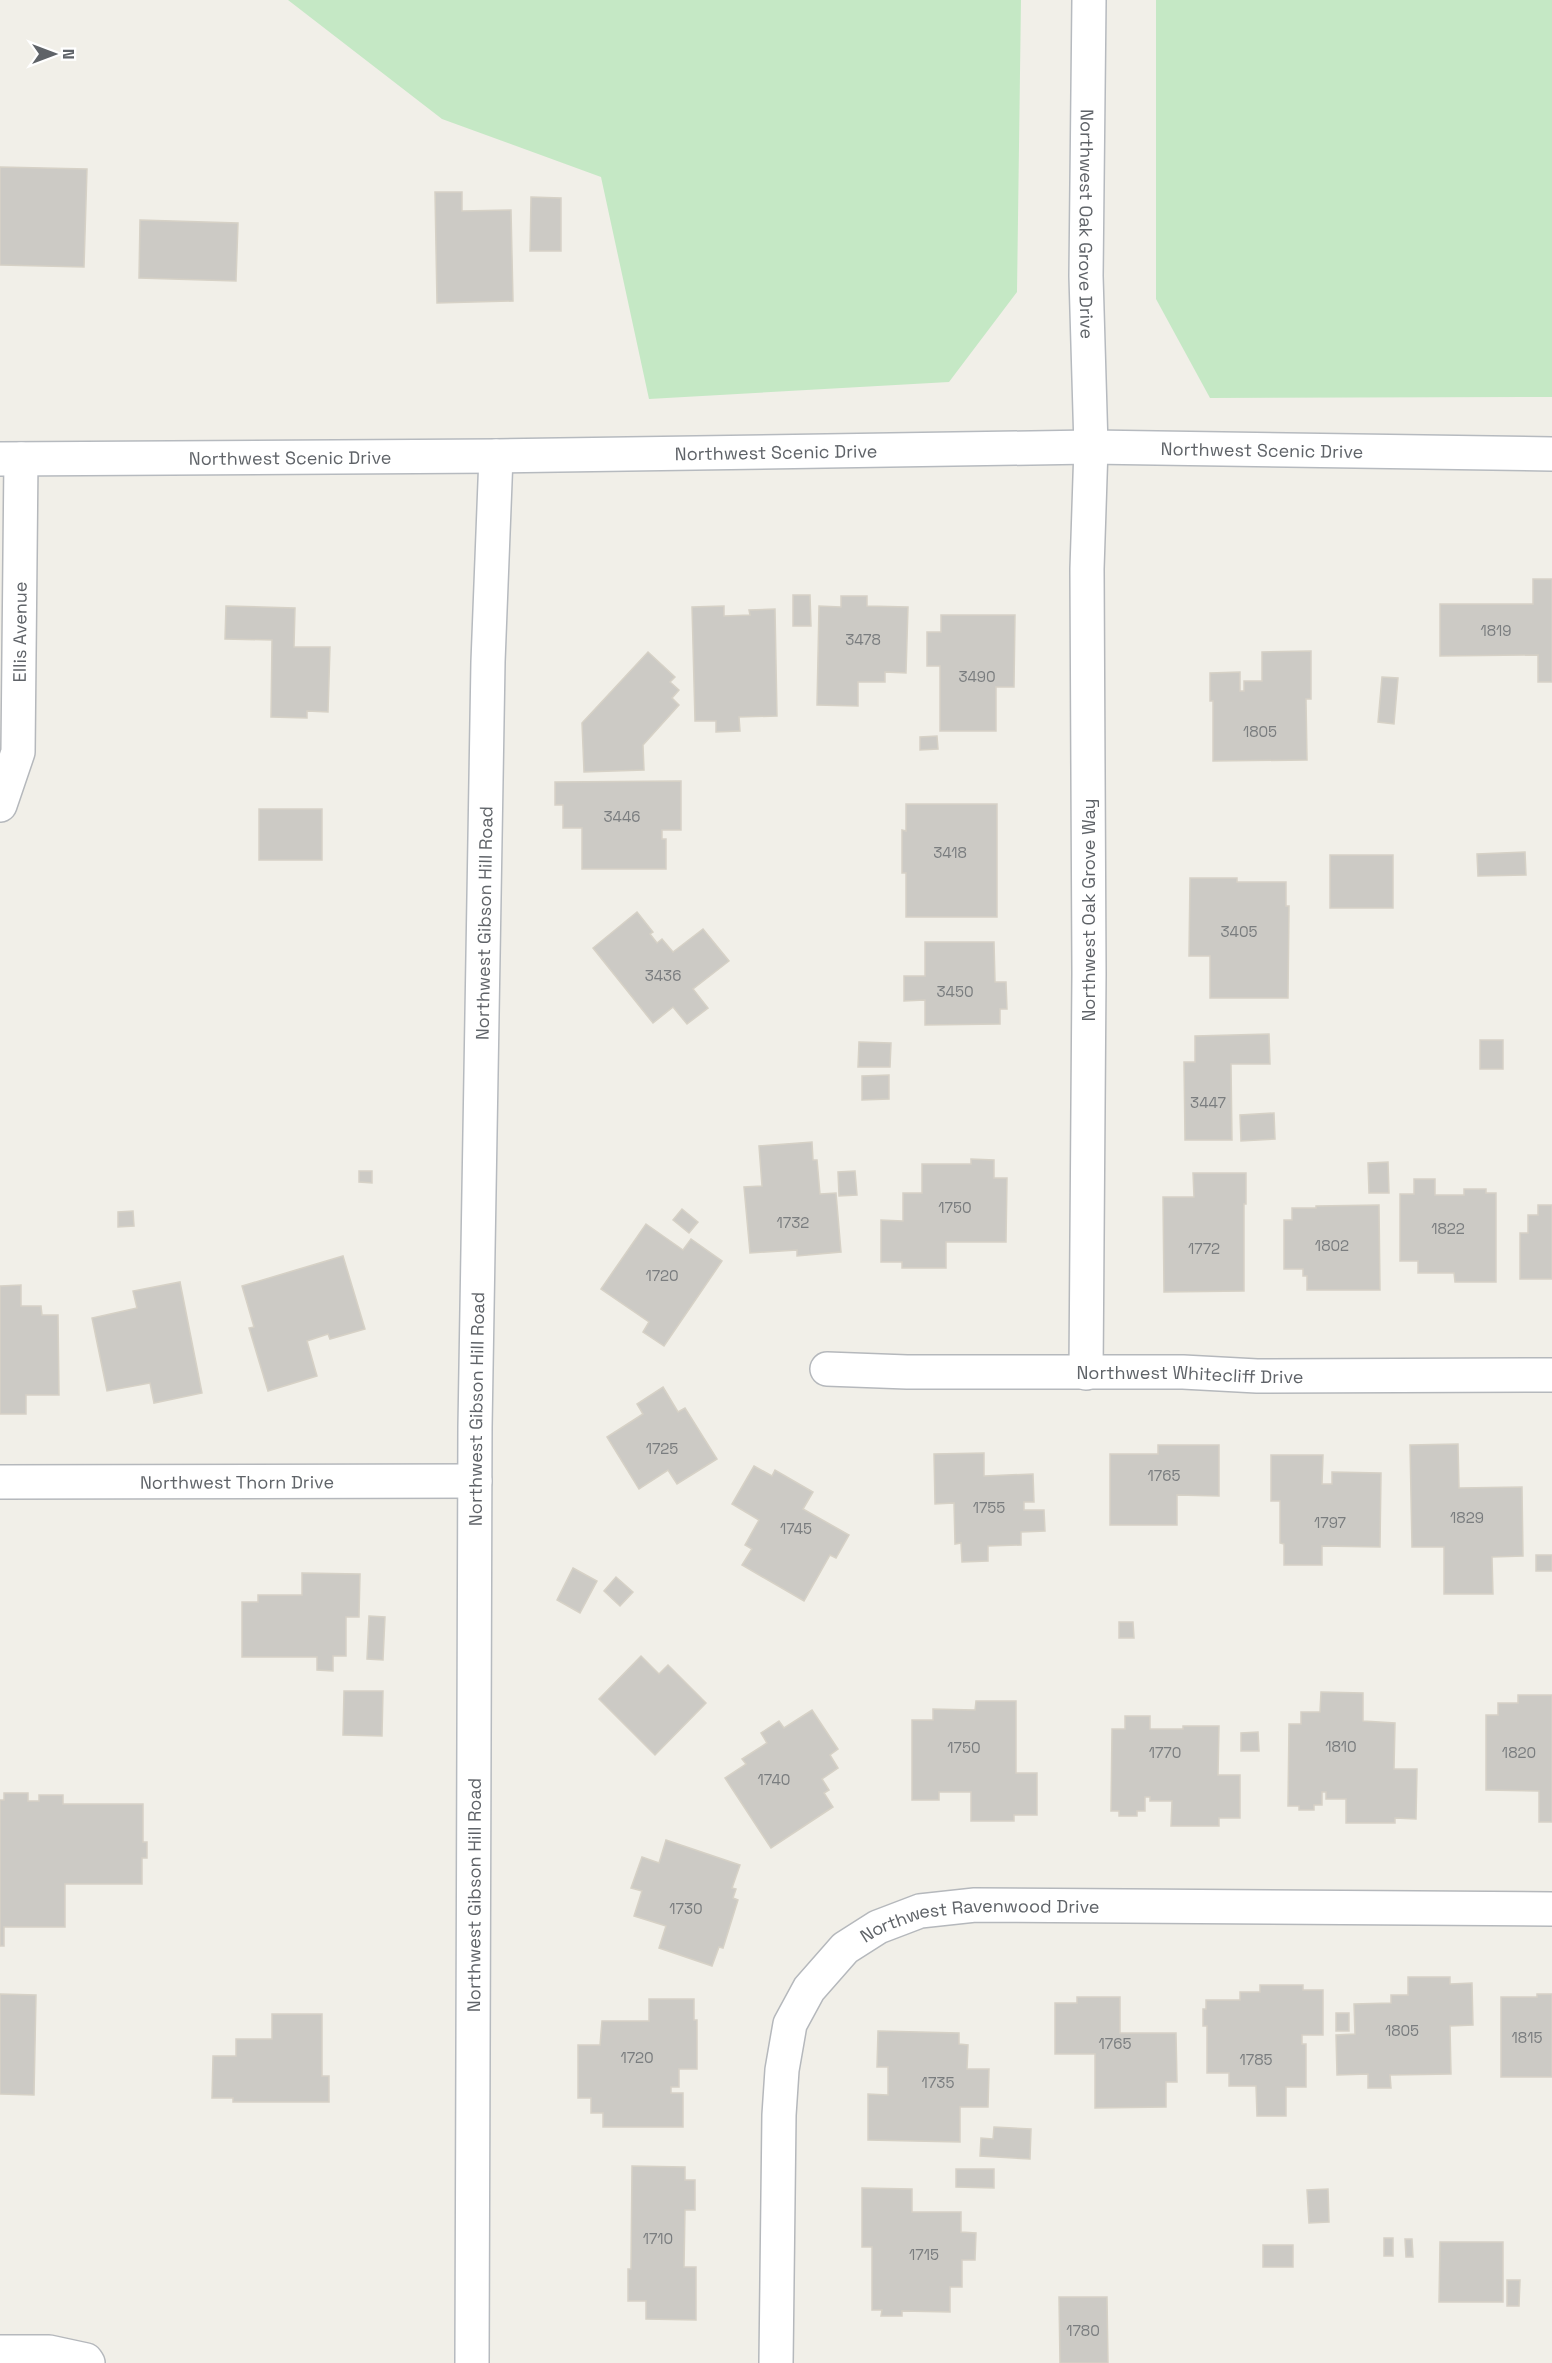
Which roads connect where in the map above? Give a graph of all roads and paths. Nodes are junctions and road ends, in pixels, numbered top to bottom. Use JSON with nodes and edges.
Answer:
{"nodes":[{"id":1,"x":1089,"y":0,"type":"edge"},
{"id":2,"x":1091,"y":447,"type":"junction"},
{"id":3,"x":1552,"y":454,"type":"edge"},
{"id":4,"x":496,"y":456,"type":"junction"},
{"id":5,"x":11,"y":459,"type":"edge"},
{"id":6,"x":0,"y":805,"type":"edge"},
{"id":7,"x":827,"y":1369,"type":"dead end"},
{"id":8,"x":1086,"y":1373,"type":"junction"},
{"id":9,"x":1552,"y":1375,"type":"edge"},
{"id":10,"x":475,"y":1480,"type":"junction"},
{"id":11,"x":0,"y":1482,"type":"edge"},
{"id":12,"x":1552,"y":1909,"type":"edge"},
{"id":13,"x":0,"y":2352,"type":"edge"},
{"id":14,"x":88,"y":2363,"type":"edge"},
{"id":15,"x":472,"y":2363,"type":"edge"},
{"id":16,"x":776,"y":2363,"type":"edge"}],
"edges":[{"from":1,"to":2,"type":"street","name":"Northwest Oak Grove Drive"},
{"from":2,"to":3,"type":"street","name":"Northwest Scenic Drive"},
{"from":2,"to":4,"type":"street","name":"Northwest Scenic Drive"},
{"from":2,"to":8,"type":"street","name":"Northwest Oak Grove Way"},
{"from":4,"to":5,"type":"street","name":"Northwest Scenic Drive"},
{"from":4,"to":10,"type":"street","name":"Northwest Gibson Hill Road"},
{"from":5,"to":6,"type":"street","name":"Ellis Avenue"},
{"from":7,"to":8,"type":"street","name":"Northwest Whitecliff Drive"},
{"from":8,"to":9,"type":"street","name":"Northwest Whitecliff Drive"},
{"from":10,"to":11,"type":"street","name":"Northwest Thorn Drive"},
{"from":10,"to":15,"type":"street","name":"Northwest Gibson Hill Road"},
{"from":12,"to":16,"type":"street","name":"Northwest Ravenwood Drive"},
{"from":13,"to":14,"type":"street"}]}
